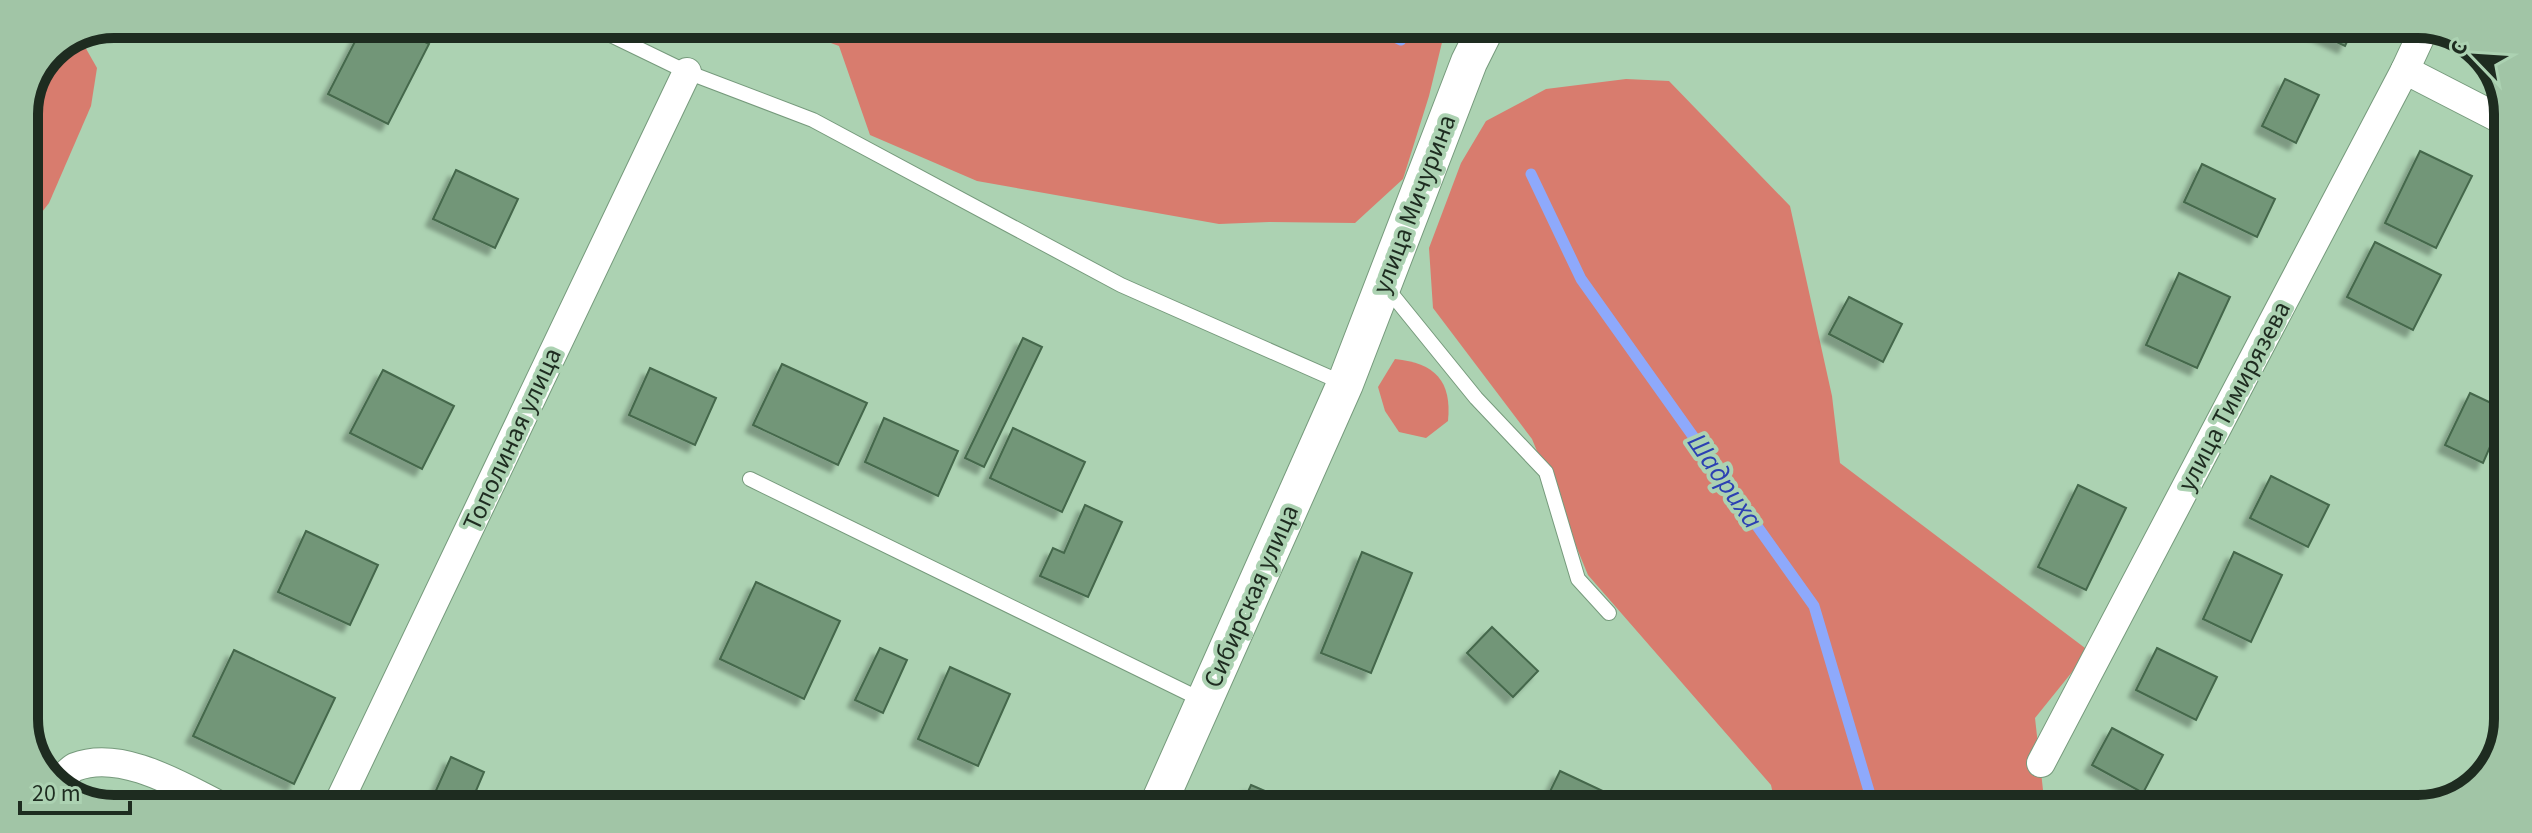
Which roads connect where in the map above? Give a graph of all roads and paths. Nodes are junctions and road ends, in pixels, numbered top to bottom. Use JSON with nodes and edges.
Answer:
{"nodes":[{"id":1,"x":617,"y":38,"type":"edge"},
{"id":2,"x":1481,"y":38,"type":"edge"},
{"id":3,"x":2420,"y":38,"type":"edge"},
{"id":4,"x":2405,"y":70,"type":"junction"},
{"id":5,"x":687,"y":72,"type":"junction"},
{"id":6,"x":2494,"y":116,"type":"edge"},
{"id":7,"x":1384,"y":284,"type":"junction"},
{"id":8,"x":1345,"y":384,"type":"junction"},
{"id":9,"x":750,"y":479,"type":"dead end"},
{"id":10,"x":1609,"y":613,"type":"dead end"},
{"id":11,"x":1204,"y":702,"type":"junction"},
{"id":12,"x":2041,"y":763,"type":"dead end"},
{"id":13,"x":66,"y":776,"type":"edge"},
{"id":14,"x":199,"y":795,"type":"edge"},
{"id":15,"x":342,"y":795,"type":"edge"},
{"id":16,"x":1162,"y":795,"type":"edge"}],
"edges":[{"from":1,"to":5,"type":"lane"},
{"from":2,"to":7,"type":"street","name":"улица Мичурина"},
{"from":3,"to":4,"type":"street","name":"улица Тимирязева"},
{"from":4,"to":6,"type":"street"},
{"from":4,"to":12,"type":"street","name":"улица Тимирязева"},
{"from":5,"to":8,"type":"lane"},
{"from":5,"to":15,"type":"street","name":"Тополиная улица"},
{"from":7,"to":8,"type":"street","name":"улица Мичурина"},
{"from":7,"to":10,"type":"lane"},
{"from":8,"to":11,"type":"street","name":"Сибирская улица"},
{"from":9,"to":11,"type":"lane"},
{"from":11,"to":16,"type":"street","name":"Сибирская улица"},
{"from":13,"to":14,"type":"street"}]}
